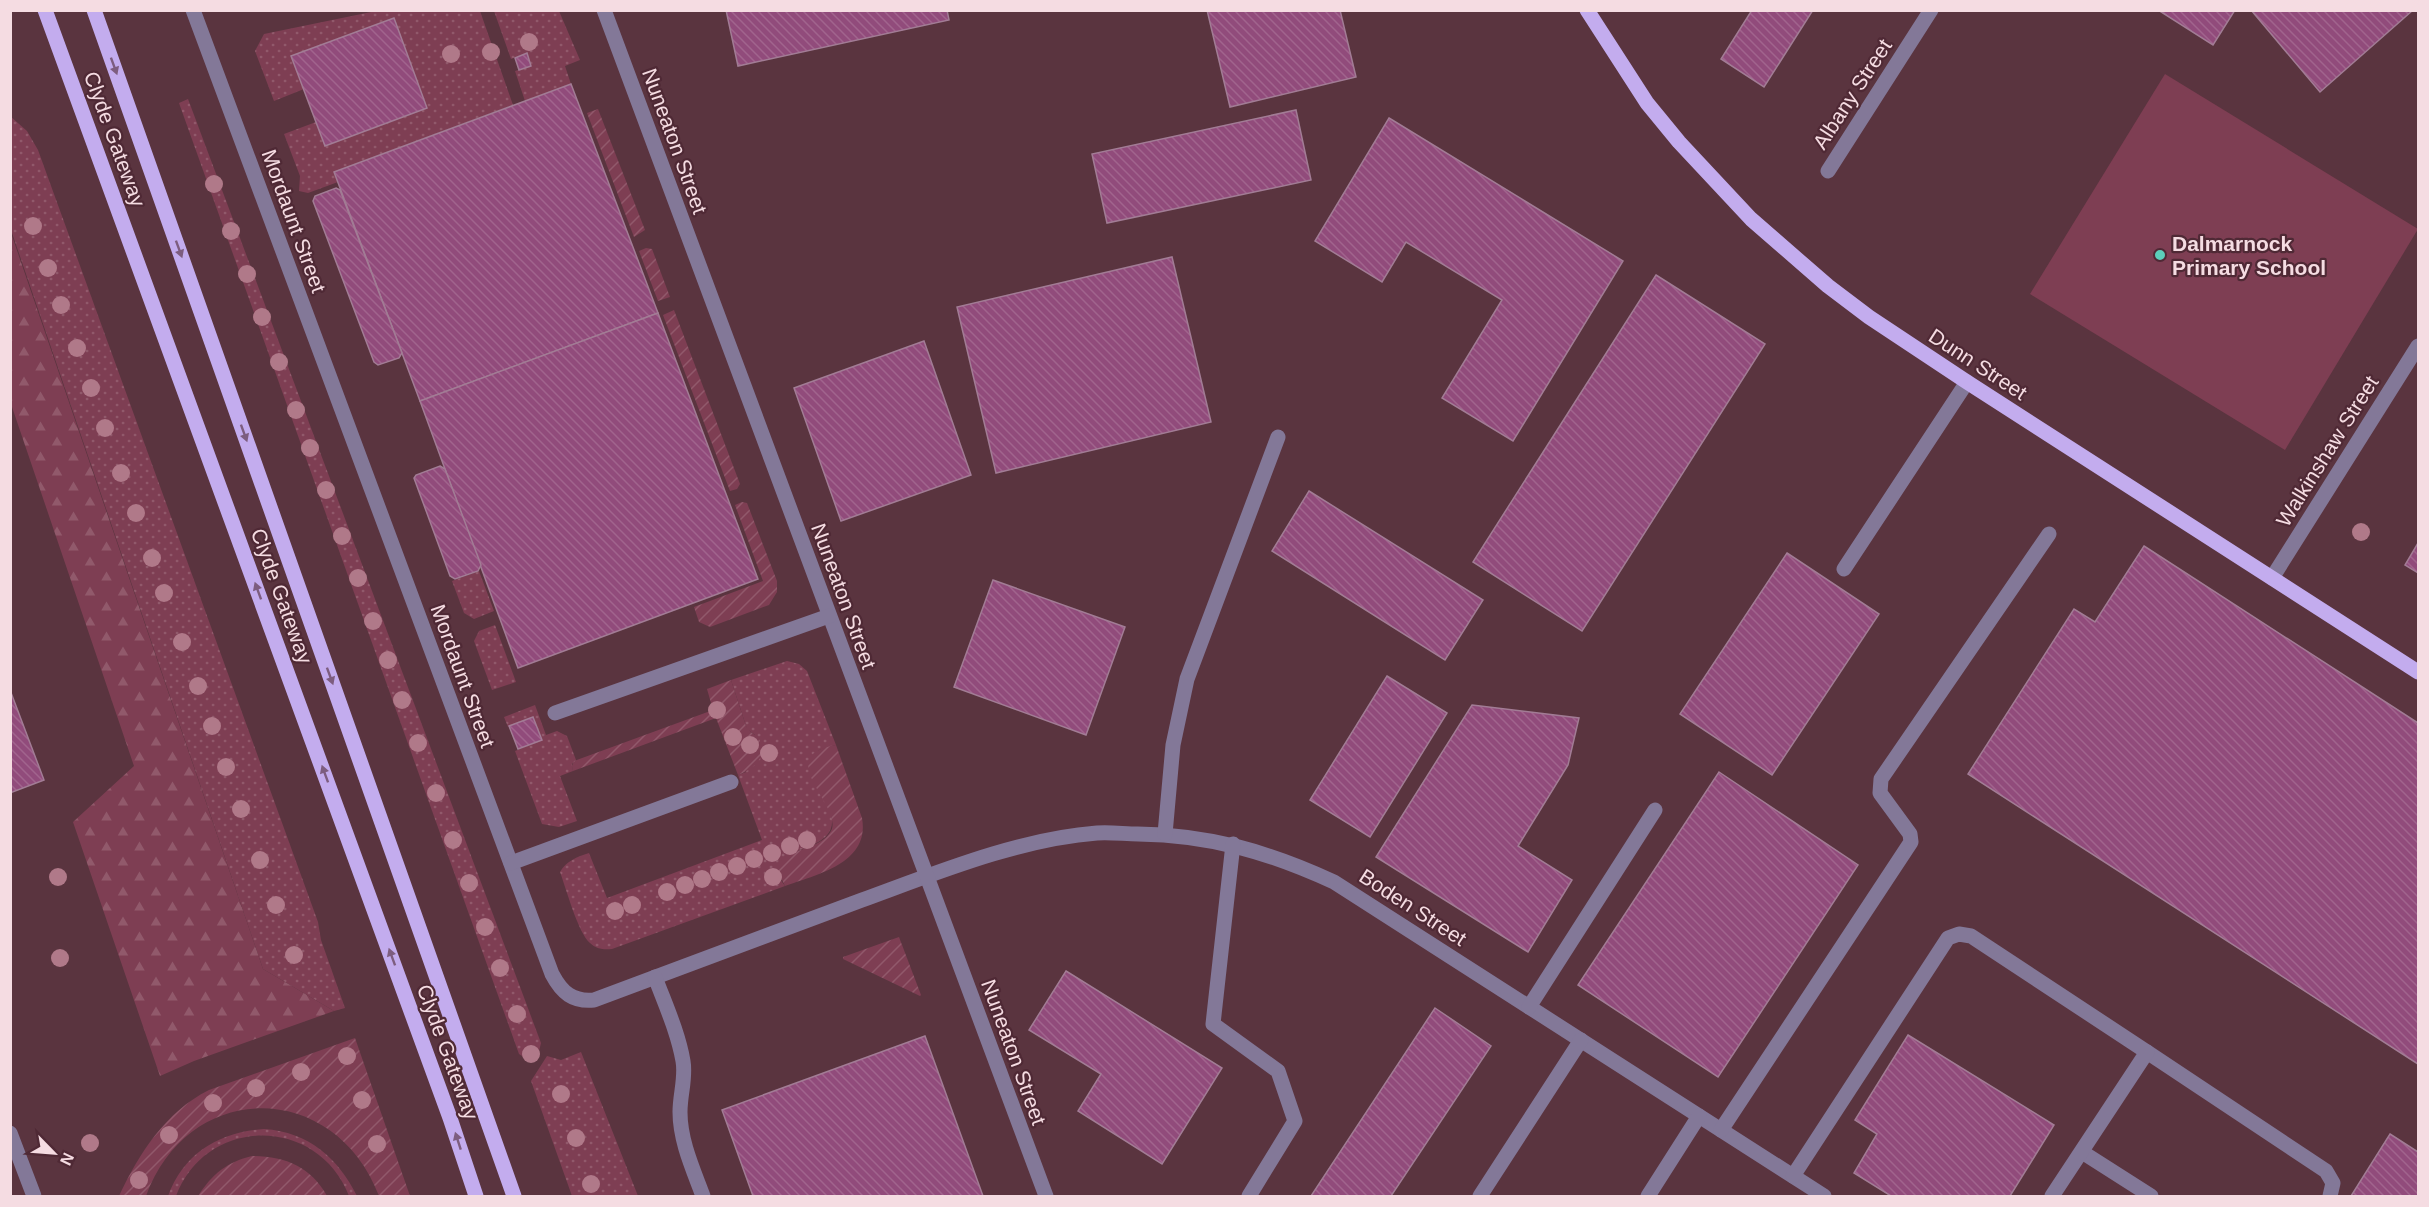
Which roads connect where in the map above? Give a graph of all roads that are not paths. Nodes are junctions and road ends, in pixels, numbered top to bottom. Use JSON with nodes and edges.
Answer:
{"nodes":[{"id":1,"x":45,"y":10,"type":"edge"},
{"id":2,"x":94,"y":10,"type":"edge"},
{"id":3,"x":193,"y":10,"type":"edge"},
{"id":4,"x":604,"y":10,"type":"edge"},
{"id":5,"x":1587,"y":10,"type":"edge"},
{"id":6,"x":1931,"y":10,"type":"edge"},
{"id":7,"x":1828,"y":171,"type":"dead end"},
{"id":8,"x":2418,"y":346,"type":"edge"},
{"id":9,"x":1967,"y":382,"type":"junction"},
{"id":10,"x":1278,"y":437,"type":"dead end"},
{"id":11,"x":2049,"y":534,"type":"dead end"},
{"id":12,"x":1845,"y":569,"type":"dead end"},
{"id":13,"x":2272,"y":578,"type":"junction"},
{"id":14,"x":829,"y":616,"type":"junction"},
{"id":15,"x":2418,"y":672,"type":"edge"},
{"id":16,"x":555,"y":713,"type":"dead end"},
{"id":17,"x":731,"y":782,"type":"dead end"},
{"id":18,"x":1655,"y":810,"type":"dead end"},
{"id":19,"x":1165,"y":834,"type":"junction"},
{"id":20,"x":1233,"y":844,"type":"junction"},
{"id":21,"x":511,"y":864,"type":"junction"},
{"id":22,"x":926,"y":876,"type":"junction"},
{"id":23,"x":655,"y":977,"type":"junction"},
{"id":24,"x":1529,"y":1007,"type":"junction"},
{"id":25,"x":1581,"y":1040,"type":"junction"},
{"id":26,"x":2147,"y":1052,"type":"junction"},
{"id":27,"x":1699,"y":1116,"type":"junction"},
{"id":28,"x":1721,"y":1130,"type":"junction"},
{"id":29,"x":10,"y":1133,"type":"edge"},
{"id":30,"x":2082,"y":1152,"type":"junction"},
{"id":31,"x":1793,"y":1176,"type":"junction"},
{"id":32,"x":34,"y":1197,"type":"edge"},
{"id":33,"x":476,"y":1197,"type":"edge"},
{"id":34,"x":514,"y":1197,"type":"edge"},
{"id":35,"x":703,"y":1197,"type":"edge"},
{"id":36,"x":1046,"y":1197,"type":"edge"},
{"id":37,"x":1249,"y":1197,"type":"edge"},
{"id":38,"x":1480,"y":1197,"type":"edge"},
{"id":39,"x":1648,"y":1197,"type":"edge"},
{"id":40,"x":1824,"y":1197,"type":"edge"},
{"id":41,"x":2052,"y":1197,"type":"edge"},
{"id":42,"x":2151,"y":1197,"type":"edge"},
{"id":43,"x":2330,"y":1197,"type":"edge"}],
"edges":[{"from":33,"to":1,"type":"main road","name":"Clyde Gateway","one_way":true},
{"from":2,"to":34,"type":"main road","name":"Clyde Gateway","one_way":true},
{"from":3,"to":21,"type":"street","name":"Mordaunt Street"},
{"from":4,"to":14,"type":"street","name":"Nuneaton Street"},
{"from":5,"to":9,"type":"main road","name":"Dunn Street"},
{"from":6,"to":7,"type":"street","name":"Albany Street"},
{"from":8,"to":13,"type":"street","name":"Walkinshaw Street"},
{"from":9,"to":12,"type":"street"},
{"from":9,"to":13,"type":"main road","name":"Dunn Street"},
{"from":10,"to":19,"type":"street"},
{"from":11,"to":28,"type":"street"},
{"from":13,"to":15,"type":"main road","name":"Dunn Street"},
{"from":14,"to":16,"type":"street"},
{"from":14,"to":22,"type":"street","name":"Nuneaton Street"},
{"from":17,"to":21,"type":"street"},
{"from":18,"to":24,"type":"street"},
{"from":19,"to":20,"type":"street","name":"Boden Street"},
{"from":19,"to":22,"type":"street","name":"Boden Street"},
{"from":20,"to":24,"type":"street","name":"Boden Street"},
{"from":20,"to":37,"type":"street"},
{"from":21,"to":23,"type":"street","name":"Mordaunt Street"},
{"from":22,"to":23,"type":"street","name":"Mordaunt Street"},
{"from":22,"to":36,"type":"street","name":"Nuneaton Street"},
{"from":23,"to":35,"type":"street"},
{"from":24,"to":25,"type":"street","name":"Boden Street"},
{"from":25,"to":27,"type":"street","name":"Boden Street"},
{"from":25,"to":38,"type":"street"},
{"from":26,"to":30,"type":"street"},
{"from":26,"to":31,"type":"street"},
{"from":26,"to":43,"type":"street"},
{"from":27,"to":28,"type":"street","name":"Boden Street"},
{"from":27,"to":39,"type":"street"},
{"from":28,"to":31,"type":"street","name":"Boden Street"},
{"from":29,"to":32,"type":"street"},
{"from":30,"to":41,"type":"street"},
{"from":30,"to":42,"type":"street"},
{"from":31,"to":40,"type":"street","name":"Boden Street"}]}
